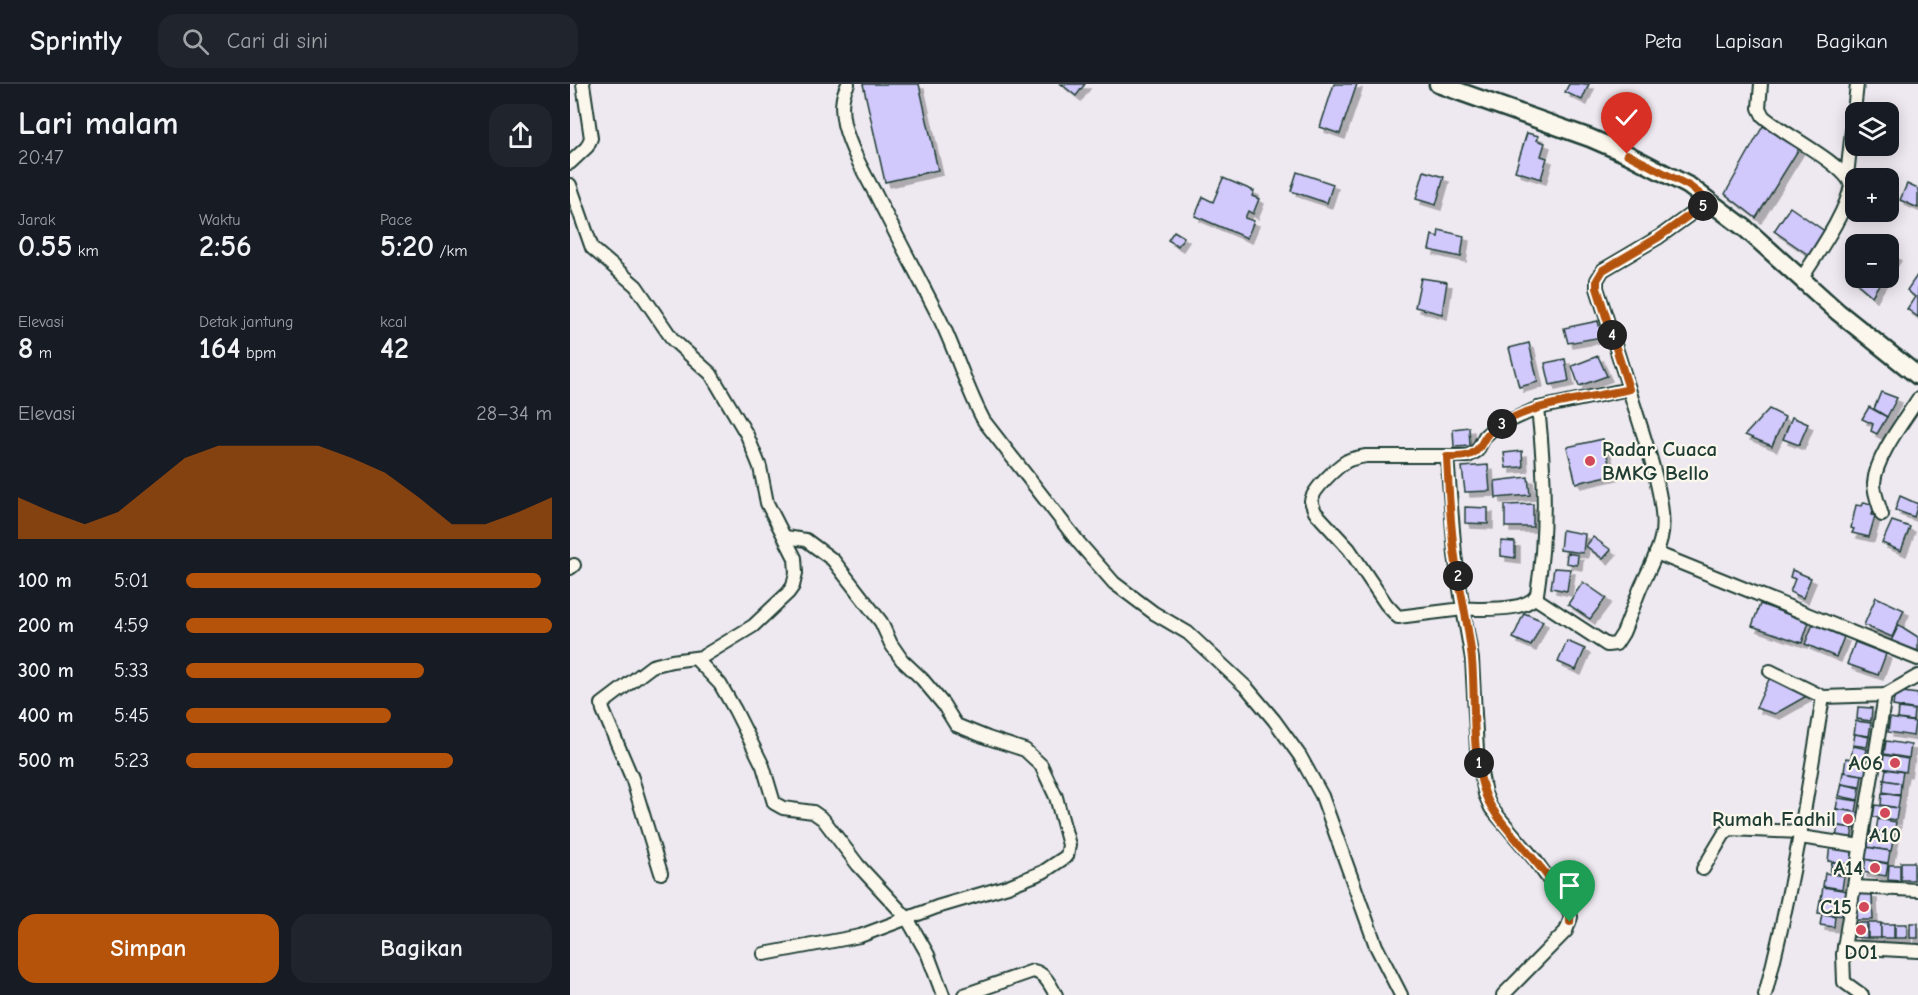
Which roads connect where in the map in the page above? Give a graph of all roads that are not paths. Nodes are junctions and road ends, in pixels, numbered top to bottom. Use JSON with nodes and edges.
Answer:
{"nodes":[{"id":1,"x":848,"y":84,"type":"edge"},
{"id":2,"x":1438,"y":84,"type":"edge"},
{"id":3,"x":1761,"y":84,"type":"edge"},
{"id":4,"x":1857,"y":84,"type":"edge"},
{"id":5,"x":1455,"y":87,"type":"edge"},
{"id":6,"x":583,"y":90,"type":"edge"},
{"id":7,"x":570,"y":96,"type":"edge"},
{"id":8,"x":570,"y":163,"type":"edge"},
{"id":9,"x":1848,"y":168,"type":"edge"},
{"id":10,"x":1845,"y":174,"type":"edge"},
{"id":11,"x":570,"y":185,"type":"edge"},
{"id":12,"x":1709,"y":201,"type":"junction"},
{"id":13,"x":1845,"y":205,"type":"edge"},
{"id":14,"x":1802,"y":278,"type":"junction"},
{"id":15,"x":1918,"y":376,"type":"edge"},
{"id":16,"x":1629,"y":389,"type":"junction"},
{"id":17,"x":1918,"y":399,"type":"edge"},
{"id":18,"x":1538,"y":408,"type":"junction"},
{"id":19,"x":1447,"y":457,"type":"junction"},
{"id":20,"x":1882,"y":515,"type":"dead end"},
{"id":21,"x":785,"y":537,"type":"junction"},
{"id":22,"x":1656,"y":553,"type":"junction"},
{"id":23,"x":1535,"y":598,"type":"junction"},
{"id":24,"x":1463,"y":609,"type":"junction"},
{"id":25,"x":1918,"y":658,"type":"edge"},
{"id":26,"x":697,"y":660,"type":"junction"},
{"id":27,"x":1770,"y":671,"type":"dead end"},
{"id":28,"x":1918,"y":676,"type":"edge"},
{"id":29,"x":1885,"y":695,"type":"junction"},
{"id":30,"x":1823,"y":697,"type":"junction"},
{"id":31,"x":1801,"y":834,"type":"junction"},
{"id":32,"x":1861,"y":846,"type":"junction"},
{"id":33,"x":1703,"y":869,"type":"dead end"},
{"id":34,"x":660,"y":873,"type":"dead end"},
{"id":35,"x":1854,"y":887,"type":"junction"},
{"id":36,"x":1918,"y":890,"type":"edge"},
{"id":37,"x":907,"y":918,"type":"junction"},
{"id":38,"x":1844,"y":947,"type":"junction"},
{"id":39,"x":1918,"y":951,"type":"edge"},
{"id":40,"x":764,"y":954,"type":"dead end"},
{"id":41,"x":943,"y":995,"type":"edge"},
{"id":42,"x":964,"y":995,"type":"edge"},
{"id":43,"x":1056,"y":995,"type":"edge"},
{"id":44,"x":1401,"y":995,"type":"edge"},
{"id":45,"x":1503,"y":995,"type":"edge"},
{"id":46,"x":1765,"y":995,"type":"edge"},
{"id":47,"x":1862,"y":995,"type":"edge"}],
"edges":[{"from":1,"to":44,"type":"street"},
{"from":2,"to":5,"type":"main road"},
{"from":3,"to":10,"type":"street"},
{"from":4,"to":9,"type":"street"},
{"from":5,"to":12,"type":"main road"},
{"from":6,"to":7,"type":"street"},
{"from":6,"to":8,"type":"street"},
{"from":11,"to":21,"type":"street"},
{"from":12,"to":14,"type":"main road"},
{"from":12,"to":16,"type":"street"},
{"from":13,"to":14,"type":"street"},
{"from":14,"to":15,"type":"main road"},
{"from":16,"to":18,"type":"street"},
{"from":16,"to":22,"type":"street"},
{"from":17,"to":20,"type":"street"},
{"from":18,"to":19,"type":"street"},
{"from":18,"to":23,"type":"street"},
{"from":19,"to":24,"type":"street"},
{"from":19,"to":24,"type":"street"},
{"from":21,"to":26,"type":"street"},
{"from":21,"to":37,"type":"street"},
{"from":22,"to":23,"type":"street"},
{"from":22,"to":25,"type":"street"},
{"from":23,"to":24,"type":"street"},
{"from":24,"to":45,"type":"street"},
{"from":26,"to":34,"type":"street"},
{"from":26,"to":37,"type":"street"},
{"from":27,"to":30,"type":"street"},
{"from":28,"to":29,"type":"street"},
{"from":29,"to":30,"type":"street"},
{"from":29,"to":32,"type":"street"},
{"from":30,"to":31,"type":"street"},
{"from":31,"to":32,"type":"street"},
{"from":31,"to":33,"type":"street"},
{"from":31,"to":46,"type":"street"},
{"from":32,"to":35,"type":"street"},
{"from":35,"to":36,"type":"street"},
{"from":35,"to":38,"type":"street"},
{"from":37,"to":40,"type":"street"},
{"from":37,"to":41,"type":"street"},
{"from":38,"to":39,"type":"street"},
{"from":38,"to":47,"type":"street"},
{"from":42,"to":43,"type":"street"}]}
